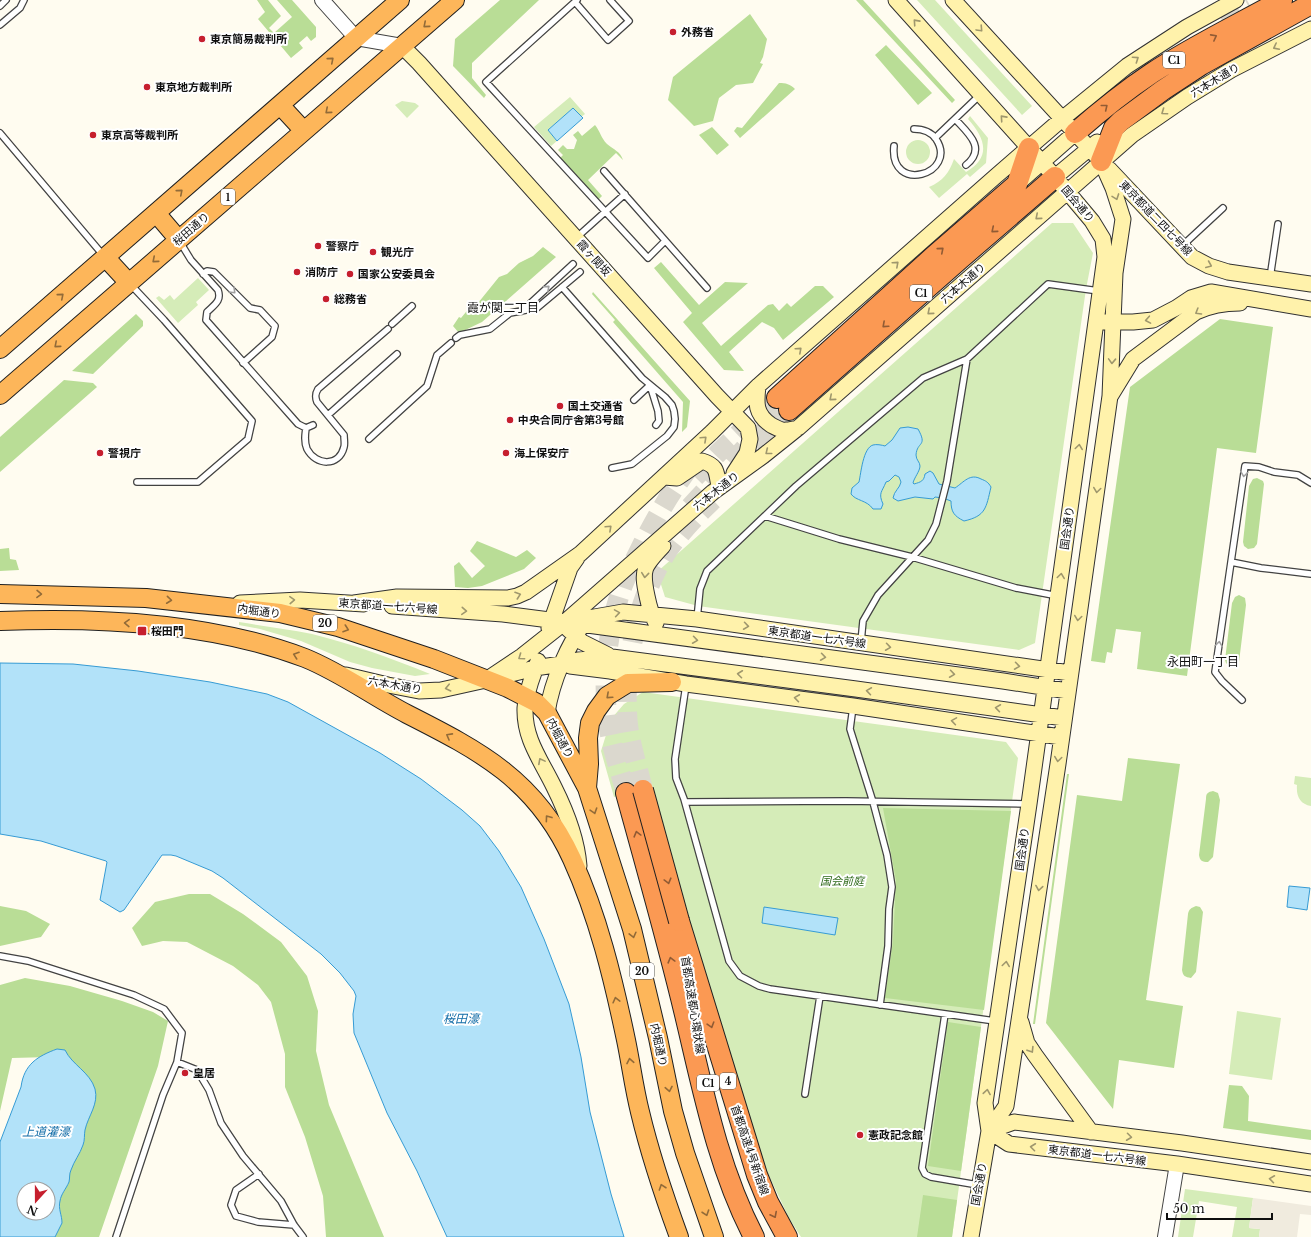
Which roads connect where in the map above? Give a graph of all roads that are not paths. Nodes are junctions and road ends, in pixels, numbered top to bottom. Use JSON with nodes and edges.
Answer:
{"nodes":[{"id":1,"x":6,"y":0,"type":"edge"},
{"id":2,"x":24,"y":0,"type":"edge"},
{"id":3,"x":322,"y":0,"type":"edge"},
{"id":4,"x":400,"y":0,"type":"edge"},
{"id":5,"x":455,"y":0,"type":"edge"},
{"id":6,"x":610,"y":0,"type":"edge"},
{"id":7,"x":896,"y":0,"type":"edge"},
{"id":8,"x":953,"y":0,"type":"edge"},
{"id":9,"x":1236,"y":0,"type":"edge"},
{"id":10,"x":1282,"y":0,"type":"edge"},
{"id":11,"x":576,"y":1,"type":"edge"},
{"id":12,"x":1311,"y":4,"type":"edge"},
{"id":13,"x":0,"y":6,"type":"edge"},
{"id":14,"x":0,"y":25,"type":"edge"},
{"id":15,"x":1311,"y":29,"type":"edge"},
{"id":16,"x":356,"y":38,"type":"junction"},
{"id":17,"x":402,"y":46,"type":"junction"},
{"id":18,"x":981,"y":94,"type":"junction"},
{"id":19,"x":280,"y":105,"type":"junction"},
{"id":20,"x":955,"y":119,"type":"junction"},
{"id":21,"x":1069,"y":126,"type":"junction"},
{"id":22,"x":914,"y":129,"type":"dead end"},
{"id":23,"x":304,"y":131,"type":"junction"},
{"id":24,"x":0,"y":133,"type":"edge"},
{"id":25,"x":935,"y":138,"type":"junction"},
{"id":26,"x":894,"y":146,"type":"dead end"},
{"id":27,"x":1029,"y":148,"type":"junction"},
{"id":28,"x":1095,"y":155,"type":"junction"},
{"id":29,"x":1042,"y":162,"type":"junction"},
{"id":30,"x":966,"y":164,"type":"dead end"},
{"id":31,"x":604,"y":171,"type":"dead end"},
{"id":32,"x":1017,"y":184,"type":"junction"},
{"id":33,"x":1061,"y":184,"type":"junction"},
{"id":34,"x":625,"y":194,"type":"junction"},
{"id":35,"x":1223,"y":208,"type":"dead end"},
{"id":36,"x":606,"y":212,"type":"junction"},
{"id":37,"x":156,"y":213,"type":"junction"},
{"id":38,"x":1278,"y":224,"type":"dead end"},
{"id":39,"x":576,"y":239,"type":"junction"},
{"id":40,"x":179,"y":240,"type":"junction"},
{"id":41,"x":665,"y":241,"type":"junction"},
{"id":42,"x":1182,"y":246,"type":"junction"},
{"id":43,"x":105,"y":257,"type":"junction"},
{"id":44,"x":573,"y":264,"type":"dead end"},
{"id":45,"x":580,"y":272,"type":"dead end"},
{"id":46,"x":203,"y":274,"type":"junction"},
{"id":47,"x":1270,"y":278,"type":"junction"},
{"id":48,"x":129,"y":283,"type":"junction"},
{"id":49,"x":1311,"y":284,"type":"edge"},
{"id":50,"x":562,"y":287,"type":"junction"},
{"id":51,"x":707,"y":288,"type":"dead end"},
{"id":52,"x":1101,"y":291,"type":"junction"},
{"id":53,"x":1277,"y":303,"type":"junction"},
{"id":54,"x":412,"y":306,"type":"dead end"},
{"id":55,"x":1311,"y":309,"type":"edge"},
{"id":56,"x":521,"y":311,"type":"junction"},
{"id":57,"x":1097,"y":322,"type":"junction"},
{"id":58,"x":1113,"y":322,"type":"junction"},
{"id":59,"x":456,"y":338,"type":"dead end"},
{"id":60,"x":451,"y":343,"type":"dead end"},
{"id":61,"x":0,"y":349,"type":"edge"},
{"id":62,"x":397,"y":354,"type":"dead end"},
{"id":63,"x":967,"y":359,"type":"junction"},
{"id":64,"x":243,"y":363,"type":"junction"},
{"id":65,"x":650,"y":385,"type":"junction"},
{"id":66,"x":758,"y":386,"type":"junction"},
{"id":67,"x":0,"y":395,"type":"edge"},
{"id":68,"x":1110,"y":396,"type":"junction"},
{"id":69,"x":634,"y":400,"type":"dead end"},
{"id":70,"x":732,"y":412,"type":"junction"},
{"id":71,"x":328,"y":415,"type":"junction"},
{"id":72,"x":313,"y":425,"type":"dead end"},
{"id":73,"x":656,"y":425,"type":"dead end"},
{"id":74,"x":306,"y":428,"type":"junction"},
{"id":75,"x":791,"y":429,"type":"junction"},
{"id":76,"x":369,"y":439,"type":"dead end"},
{"id":77,"x":612,"y":468,"type":"dead end"},
{"id":78,"x":664,"y":477,"type":"junction"},
{"id":79,"x":137,"y":482,"type":"dead end"},
{"id":80,"x":1311,"y":483,"type":"edge"},
{"id":81,"x":721,"y":486,"type":"junction"},
{"id":82,"x":766,"y":516,"type":"junction"},
{"id":83,"x":580,"y":554,"type":"junction"},
{"id":84,"x":912,"y":557,"type":"junction"},
{"id":85,"x":1231,"y":562,"type":"junction"},
{"id":86,"x":1311,"y":574,"type":"edge"},
{"id":87,"x":615,"y":578,"type":"junction"},
{"id":88,"x":0,"y":594,"type":"edge"},
{"id":89,"x":1058,"y":596,"type":"junction"},
{"id":90,"x":354,"y":603,"type":"junction"},
{"id":91,"x":211,"y":604,"type":"junction"},
{"id":92,"x":651,"y":614,"type":"junction"},
{"id":93,"x":697,"y":619,"type":"junction"},
{"id":94,"x":0,"y":621,"type":"edge"},
{"id":95,"x":558,"y":621,"type":"junction"},
{"id":96,"x":581,"y":626,"type":"junction"},
{"id":97,"x":670,"y":636,"type":"junction"},
{"id":98,"x":546,"y":637,"type":"junction"},
{"id":99,"x":861,"y":643,"type":"junction"},
{"id":100,"x":612,"y":657,"type":"junction"},
{"id":101,"x":561,"y":664,"type":"junction"},
{"id":102,"x":535,"y":668,"type":"junction"},
{"id":103,"x":332,"y":670,"type":"junction"},
{"id":104,"x":1047,"y":670,"type":"junction"},
{"id":105,"x":1070,"y":674,"type":"junction"},
{"id":106,"x":486,"y":680,"type":"junction"},
{"id":107,"x":679,"y":682,"type":"junction"},
{"id":108,"x":1044,"y":688,"type":"junction"},
{"id":109,"x":1068,"y":691,"type":"junction"},
{"id":110,"x":527,"y":697,"type":"junction"},
{"id":111,"x":1242,"y":700,"type":"dead end"},
{"id":112,"x":853,"y":706,"type":"junction"},
{"id":113,"x":547,"y":713,"type":"junction"},
{"id":114,"x":1041,"y":715,"type":"junction"},
{"id":115,"x":1064,"y":718,"type":"junction"},
{"id":116,"x":1038,"y":734,"type":"junction"},
{"id":117,"x":1061,"y":737,"type":"junction"},
{"id":118,"x":587,"y":788,"type":"junction"},
{"id":119,"x":685,"y":802,"type":"junction"},
{"id":120,"x":873,"y":802,"type":"junction"},
{"id":121,"x":1029,"y":804,"type":"junction"},
{"id":122,"x":580,"y":877,"type":"junction"},
{"id":123,"x":679,"y":921,"type":"junction"},
{"id":124,"x":0,"y":956,"type":"edge"},
{"id":125,"x":820,"y":996,"type":"junction"},
{"id":126,"x":880,"y":1005,"type":"junction"},
{"id":127,"x":1020,"y":1013,"type":"junction"},
{"id":128,"x":945,"y":1014,"type":"junction"},
{"id":129,"x":998,"y":1022,"type":"junction"},
{"id":130,"x":177,"y":1062,"type":"junction"},
{"id":131,"x":805,"y":1094,"type":"dead end"},
{"id":132,"x":989,"y":1131,"type":"junction"},
{"id":133,"x":1091,"y":1132,"type":"junction"},
{"id":134,"x":1311,"y":1162,"type":"edge"},
{"id":135,"x":1177,"y":1164,"type":"junction"},
{"id":136,"x":259,"y":1174,"type":"junction"},
{"id":137,"x":1311,"y":1184,"type":"edge"},
{"id":138,"x":979,"y":1185,"type":"junction"},
{"id":139,"x":294,"y":1225,"type":"junction"},
{"id":140,"x":116,"y":1237,"type":"edge"},
{"id":141,"x":303,"y":1237,"type":"edge"},
{"id":142,"x":679,"y":1237,"type":"edge"},
{"id":143,"x":714,"y":1237,"type":"edge"},
{"id":144,"x":754,"y":1237,"type":"edge"},
{"id":145,"x":766,"y":1237,"type":"edge"},
{"id":146,"x":787,"y":1237,"type":"edge"},
{"id":147,"x":971,"y":1237,"type":"edge"},
{"id":148,"x":1165,"y":1237,"type":"edge"}],
"edges":[{"from":1,"to":13,"type":"lane"},
{"from":2,"to":14,"type":"lane"},
{"from":3,"to":16,"type":"street"},
{"from":4,"to":16,"type":"highway"},
{"from":5,"to":17,"type":"highway","name":"桜田通り","number":"1","one_way":true},
{"from":6,"to":11,"type":"lane"},
{"from":18,"to":7,"type":"main road","name":"国会通り","one_way":true},
{"from":8,"to":21,"type":"main road","name":"国会通り","one_way":true},
{"from":21,"to":9,"type":"main road","one_way":true},
{"from":21,"to":10,"type":"highway","number":"C1","one_way":true},
{"from":11,"to":36,"type":"lane"},
{"from":12,"to":28,"type":"highway","number":"C1"},
{"from":15,"to":28,"type":"main road","name":"六本木通り","one_way":true},
{"from":16,"to":17,"type":"street"},
{"from":19,"to":16,"type":"highway","one_way":true},
{"from":17,"to":23,"type":"highway","name":"桜田通り","number":"1","one_way":true},
{"from":17,"to":39,"type":"main road","name":"霞ヶ関坂"},
{"from":18,"to":20,"type":"lane"},
{"from":27,"to":18,"type":"main road","name":"国会通り","one_way":true},
{"from":19,"to":23,"type":"highway"},
{"from":37,"to":19,"type":"highway","one_way":true},
{"from":20,"to":25,"type":"lane"},
{"from":20,"to":30,"type":"lane"},
{"from":21,"to":27,"type":"main road"},
{"from":21,"to":28,"type":"main road","name":"国会通り"},
{"from":21,"to":29,"type":"main road"},
{"from":22,"to":25,"type":"lane"},
{"from":23,"to":40,"type":"highway","name":"桜田通り","number":"1"},
{"from":24,"to":43,"type":"lane"},
{"from":25,"to":26,"type":"lane"},
{"from":27,"to":29,"type":"main road","name":"国会通り"},
{"from":27,"to":32,"type":"highway"},
{"from":66,"to":27,"type":"main road","one_way":true},
{"from":28,"to":33,"type":"main road","name":"六本木通り"},
{"from":28,"to":42,"type":"main road","name":"東京都道二四七号線"},
{"from":28,"to":58,"type":"main road","name":"国会通り","one_way":true},
{"from":29,"to":32,"type":"main road"},
{"from":29,"to":33,"type":"main road","name":"国会通り"},
{"from":31,"to":34,"type":"lane"},
{"from":33,"to":32,"type":"highway","number":"C1","one_way":true},
{"from":33,"to":52,"type":"main road","name":"国会通り"},
{"from":33,"to":75,"type":"main road","name":"六本木通り","one_way":true},
{"from":34,"to":36,"type":"lane"},
{"from":34,"to":41,"type":"lane"},
{"from":35,"to":42,"type":"lane"},
{"from":36,"to":39,"type":"lane"},
{"from":36,"to":41,"type":"lane"},
{"from":37,"to":40,"type":"highway"},
{"from":37,"to":43,"type":"highway"},
{"from":38,"to":47,"type":"lane"},
{"from":39,"to":70,"type":"main road","name":"霞ヶ関坂"},
{"from":40,"to":46,"type":"lane"},
{"from":40,"to":48,"type":"highway","name":"桜田通り","number":"1","one_way":true},
{"from":41,"to":51,"type":"lane"},
{"from":42,"to":47,"type":"main road","name":"東京都道二四七号線","one_way":true},
{"from":43,"to":48,"type":"highway"},
{"from":61,"to":43,"type":"highway","one_way":true},
{"from":56,"to":44,"type":"lane","one_way":true},
{"from":45,"to":50,"type":"lane"},
{"from":46,"to":64,"type":"lane"},
{"from":46,"to":64,"type":"lane","one_way":true},
{"from":47,"to":49,"type":"main road","name":"東京都道二四七号線"},
{"from":48,"to":67,"type":"highway","name":"桜田通り","number":"1","one_way":true},
{"from":48,"to":79,"type":"lane"},
{"from":50,"to":56,"type":"lane"},
{"from":50,"to":65,"type":"lane"},
{"from":52,"to":57,"type":"main road","name":"国会通り"},
{"from":52,"to":63,"type":"lane"},
{"from":53,"to":55,"type":"main road"},
{"from":53,"to":58,"type":"main road","one_way":true},
{"from":53,"to":68,"type":"main road","one_way":true},
{"from":54,"to":71,"type":"lane"},
{"from":56,"to":59,"type":"lane"},
{"from":57,"to":58,"type":"main road"},
{"from":89,"to":57,"type":"main road","name":"国会通り","one_way":true},
{"from":58,"to":68,"type":"main road","name":"国会通り","one_way":true},
{"from":60,"to":76,"type":"lane"},
{"from":62,"to":71,"type":"lane"},
{"from":63,"to":82,"type":"lane"},
{"from":63,"to":84,"type":"lane"},
{"from":64,"to":74,"type":"lane"},
{"from":65,"to":69,"type":"lane"},
{"from":65,"to":73,"type":"lane"},
{"from":65,"to":77,"type":"lane"},
{"from":66,"to":70,"type":"main road"},
{"from":66,"to":75,"type":"main road"},
{"from":68,"to":105,"type":"main road","name":"国会通り","one_way":true},
{"from":70,"to":75,"type":"main road"},
{"from":78,"to":70,"type":"main road","one_way":true},
{"from":70,"to":81,"type":"main road","name":"霞ヶ関坂"},
{"from":71,"to":74,"type":"lane"},
{"from":72,"to":74,"type":"lane"},
{"from":75,"to":81,"type":"main road","name":"六本木通り","one_way":true},
{"from":78,"to":81,"type":"main road"},
{"from":83,"to":78,"type":"main road","one_way":true},
{"from":80,"to":85,"type":"lane","one_way":true},
{"from":81,"to":87,"type":"main road","name":"六本木通り"},
{"from":81,"to":92,"type":"main road","one_way":true},
{"from":82,"to":84,"type":"lane"},
{"from":82,"to":93,"type":"lane"},
{"from":90,"to":83,"type":"main road","one_way":true},
{"from":83,"to":95,"type":"main road"},
{"from":84,"to":89,"type":"lane"},
{"from":84,"to":99,"type":"lane"},
{"from":85,"to":86,"type":"lane"},
{"from":111,"to":85,"type":"lane","one_way":true},
{"from":87,"to":95,"type":"main road","name":"六本木通り"},
{"from":87,"to":96,"type":"main road","name":"六本木通り"},
{"from":88,"to":91,"type":"highway","name":"内堀通り","number":"20","one_way":true},
{"from":89,"to":104,"type":"main road","name":"国会通り"},
{"from":91,"to":90,"type":"main road","name":"東京都道一七六号線","one_way":true},
{"from":90,"to":95,"type":"main road","name":"東京都道一七六号線","one_way":true},
{"from":91,"to":106,"type":"highway","name":"内堀通り","number":"20","one_way":true},
{"from":92,"to":93,"type":"main road","name":"東京都道一七六号線"},
{"from":96,"to":92,"type":"main road","name":"東京都道一七六号線","one_way":true},
{"from":92,"to":97,"type":"main road"},
{"from":93,"to":99,"type":"main road","name":"東京都道一七六号線","one_way":true},
{"from":103,"to":94,"type":"highway","one_way":true},
{"from":95,"to":96,"type":"main road","name":"東京都道一七六号線"},
{"from":95,"to":96,"type":"main road"},
{"from":95,"to":98,"type":"main road"},
{"from":96,"to":97,"type":"main road","name":"東京都道一七六号線"},
{"from":96,"to":100,"type":"main road"},
{"from":96,"to":101,"type":"main road","name":"六本木通り"},
{"from":97,"to":108,"type":"main road","name":"東京都道一七六号線","one_way":true},
{"from":98,"to":102,"type":"main road"},
{"from":98,"to":106,"type":"main road","name":"六本木通り","one_way":true},
{"from":99,"to":104,"type":"main road","name":"東京都道一七六号線","one_way":true},
{"from":100,"to":101,"type":"main road"},
{"from":114,"to":100,"type":"main road","one_way":true},
{"from":101,"to":102,"type":"main road"},
{"from":101,"to":107,"type":"main road"},
{"from":101,"to":113,"type":"main road","name":"六本木通り"},
{"from":102,"to":106,"type":"main road"},
{"from":102,"to":110,"type":"main road"},
{"from":106,"to":103,"type":"main road","name":"六本木通り","one_way":true},
{"from":122,"to":103,"type":"highway","one_way":true},
{"from":104,"to":105,"type":"main road","name":"東京都道一七六号線"},
{"from":104,"to":108,"type":"main road","name":"国会通り"},
{"from":105,"to":109,"type":"main road","name":"国会通り"},
{"from":106,"to":110,"type":"highway","name":"内堀通り","number":"20"},
{"from":112,"to":107,"type":"main road","one_way":true},
{"from":107,"to":118,"type":"highway","one_way":true},
{"from":107,"to":119,"type":"lane"},
{"from":108,"to":109,"type":"main road","name":"東京都道一七六号線"},
{"from":108,"to":114,"type":"main road","name":"国会通り"},
{"from":109,"to":115,"type":"main road","name":"国会通り"},
{"from":110,"to":113,"type":"highway","name":"内堀通り","number":"20"},
{"from":122,"to":110,"type":"main road","one_way":true},
{"from":116,"to":112,"type":"main road","one_way":true},
{"from":112,"to":120,"type":"lane"},
{"from":113,"to":118,"type":"highway","name":"内堀通り","number":"20"},
{"from":114,"to":115,"type":"main road"},
{"from":114,"to":116,"type":"main road","name":"国会通り"},
{"from":115,"to":117,"type":"main road","name":"国会通り"},
{"from":116,"to":117,"type":"main road"},
{"from":116,"to":121,"type":"main road","name":"国会通り"},
{"from":117,"to":127,"type":"main road","name":"国会通り","one_way":true},
{"from":118,"to":143,"type":"highway","name":"内堀通り","number":"20","one_way":true},
{"from":119,"to":120,"type":"lane"},
{"from":119,"to":125,"type":"lane"},
{"from":120,"to":121,"type":"lane"},
{"from":120,"to":126,"type":"lane"},
{"from":129,"to":121,"type":"main road","name":"国会通り","one_way":true},
{"from":142,"to":122,"type":"highway","one_way":true},
{"from":144,"to":123,"type":"highway","name":"首都高速都心環状線","number":"C1","one_way":true,"bridge":true},
{"from":123,"to":145,"type":"highway","name":"首都高速都心環状線","number":"C1"},
{"from":123,"to":146,"type":"highway","name":"首都高速4号新宿線","number":"4","one_way":true},
{"from":124,"to":130,"type":"lane"},
{"from":125,"to":126,"type":"lane"},
{"from":125,"to":131,"type":"lane"},
{"from":126,"to":128,"type":"lane"},
{"from":127,"to":132,"type":"main road","name":"国会通り"},
{"from":127,"to":133,"type":"main road","name":"東京都道一七六号線","one_way":true},
{"from":128,"to":129,"type":"lane"},
{"from":128,"to":138,"type":"lane"},
{"from":132,"to":129,"type":"main road","name":"国会通り","one_way":true},
{"from":130,"to":136,"type":"lane"},
{"from":130,"to":140,"type":"lane"},
{"from":132,"to":133,"type":"main road","name":"東京都道一七六号線"},
{"from":135,"to":132,"type":"main road","name":"東京都道一七六号線","one_way":true},
{"from":132,"to":138,"type":"main road","name":"国会通り"},
{"from":133,"to":134,"type":"main road","name":"東京都道一七六号線","one_way":true},
{"from":137,"to":135,"type":"main road","name":"東京都道一七六号線","one_way":true},
{"from":135,"to":148,"type":"street"},
{"from":136,"to":139,"type":"lane"},
{"from":136,"to":139,"type":"lane"},
{"from":138,"to":147,"type":"main road","name":"国会通り"},
{"from":139,"to":141,"type":"lane"}]}
